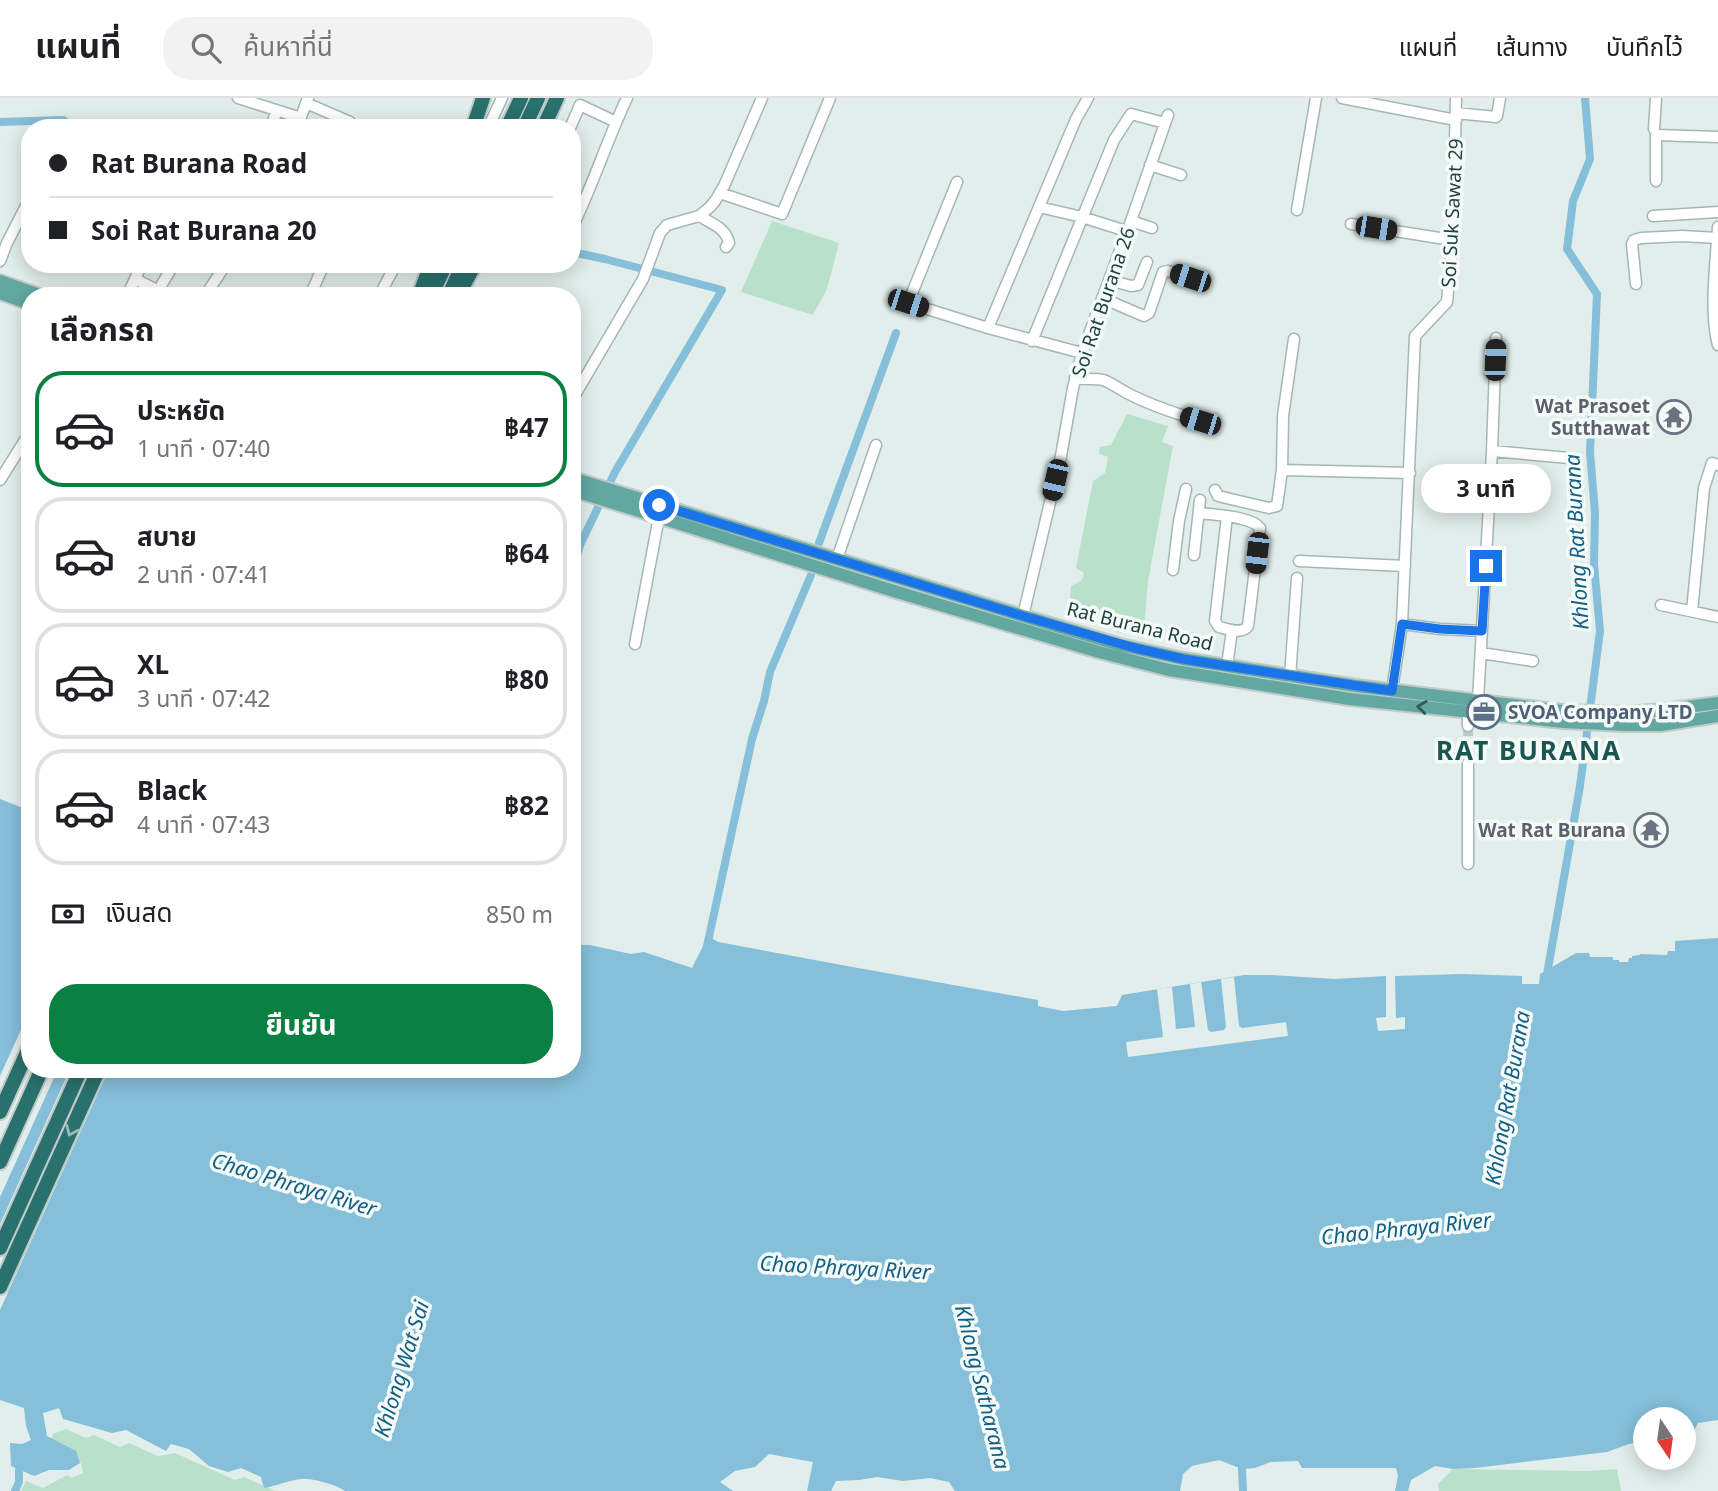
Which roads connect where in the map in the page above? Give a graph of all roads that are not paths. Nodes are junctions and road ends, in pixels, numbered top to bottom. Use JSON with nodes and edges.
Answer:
{"nodes":[{"id":1,"x":238,"y":98,"type":"edge"},
{"id":2,"x":278,"y":98,"type":"edge"},
{"id":3,"x":483,"y":98,"type":"edge"},
{"id":4,"x":521,"y":98,"type":"edge"},
{"id":5,"x":538,"y":98,"type":"edge"},
{"id":6,"x":560,"y":98,"type":"edge"},
{"id":7,"x":627,"y":98,"type":"edge"},
{"id":8,"x":762,"y":98,"type":"edge"},
{"id":9,"x":830,"y":98,"type":"edge"},
{"id":10,"x":1088,"y":98,"type":"edge"},
{"id":11,"x":1316,"y":98,"type":"edge"},
{"id":12,"x":1342,"y":98,"type":"edge"},
{"id":13,"x":1456,"y":98,"type":"edge"},
{"id":14,"x":1500,"y":98,"type":"edge"},
{"id":15,"x":1656,"y":98,"type":"edge"},
{"id":16,"x":307,"y":100,"type":"edge"},
{"id":17,"x":500,"y":102,"type":"edge"},
{"id":18,"x":581,"y":102,"type":"edge"},
{"id":19,"x":276,"y":110,"type":"junction"},
{"id":20,"x":1456,"y":116,"type":"junction"},
{"id":21,"x":273,"y":119,"type":"edge"},
{"id":22,"x":292,"y":119,"type":"edge"},
{"id":23,"x":300,"y":119,"type":"edge"},
{"id":24,"x":346,"y":119,"type":"edge"},
{"id":25,"x":476,"y":119,"type":"edge"},
{"id":26,"x":492,"y":119,"type":"edge"},
{"id":27,"x":511,"y":119,"type":"edge"},
{"id":28,"x":528,"y":119,"type":"edge"},
{"id":29,"x":547,"y":119,"type":"edge"},
{"id":30,"x":552,"y":119,"type":"edge"},
{"id":31,"x":574,"y":119,"type":"edge"},
{"id":32,"x":616,"y":122,"type":"junction"},
{"id":33,"x":1654,"y":130,"type":"dead end"},
{"id":34,"x":1718,"y":137,"type":"edge"},
{"id":35,"x":1150,"y":165,"type":"junction"},
{"id":36,"x":1181,"y":175,"type":"dead end"},
{"id":37,"x":1656,"y":181,"type":"dead end"},
{"id":38,"x":957,"y":182,"type":"dead end"},
{"id":39,"x":720,"y":193,"type":"junction"},
{"id":40,"x":581,"y":205,"type":"edge"},
{"id":41,"x":1039,"y":207,"type":"junction"},
{"id":42,"x":1297,"y":210,"type":"dead end"},
{"id":43,"x":1718,"y":212,"type":"edge"},
{"id":44,"x":21,"y":216,"type":"edge"},
{"id":45,"x":699,"y":216,"type":"junction"},
{"id":46,"x":1653,"y":216,"type":"dead end"},
{"id":47,"x":1082,"y":217,"type":"junction"},
{"id":48,"x":1131,"y":220,"type":"junction"},
{"id":49,"x":1351,"y":224,"type":"dead end"},
{"id":50,"x":1718,"y":227,"type":"edge"},
{"id":51,"x":1152,"y":228,"type":"dead end"},
{"id":52,"x":1126,"y":231,"type":"junction"},
{"id":53,"x":1717,"y":237,"type":"edge"},
{"id":54,"x":1452,"y":240,"type":"junction"},
{"id":55,"x":726,"y":247,"type":"dead end"},
{"id":56,"x":0,"y":261,"type":"edge"},
{"id":57,"x":1147,"y":262,"type":"dead end"},
{"id":58,"x":138,"y":273,"type":"edge"},
{"id":59,"x":466,"y":273,"type":"edge"},
{"id":60,"x":1190,"y":278,"type":"dead end"},
{"id":61,"x":135,"y":279,"type":"junction"},
{"id":62,"x":1109,"y":280,"type":"junction"},
{"id":63,"x":0,"y":281,"type":"edge"},
{"id":64,"x":1636,"y":284,"type":"dead end"},
{"id":65,"x":131,"y":287,"type":"edge"},
{"id":66,"x":151,"y":287,"type":"edge"},
{"id":67,"x":453,"y":287,"type":"edge"},
{"id":68,"x":21,"y":288,"type":"edge"},
{"id":69,"x":0,"y":293,"type":"edge"},
{"id":70,"x":1102,"y":298,"type":"junction"},
{"id":71,"x":21,"y":301,"type":"edge"},
{"id":72,"x":988,"y":328,"type":"junction"},
{"id":73,"x":1496,"y":338,"type":"dead end"},
{"id":74,"x":1294,"y":339,"type":"dead end"},
{"id":75,"x":1032,"y":341,"type":"junction"},
{"id":76,"x":1718,"y":345,"type":"edge"},
{"id":77,"x":1082,"y":353,"type":"junction"},
{"id":78,"x":1075,"y":377,"type":"junction"},
{"id":79,"x":581,"y":385,"type":"edge"},
{"id":80,"x":1200,"y":421,"type":"dead end"},
{"id":81,"x":876,"y":445,"type":"dead end"},
{"id":82,"x":21,"y":446,"type":"edge"},
{"id":83,"x":1493,"y":451,"type":"junction"},
{"id":84,"x":1569,"y":457,"type":"dead end"},
{"id":85,"x":1718,"y":465,"type":"edge"},
{"id":86,"x":1282,"y":470,"type":"junction"},
{"id":87,"x":1410,"y":473,"type":"junction"},
{"id":88,"x":0,"y":480,"type":"edge"},
{"id":89,"x":581,"y":482,"type":"edge"},
{"id":90,"x":1186,"y":489,"type":"dead end"},
{"id":91,"x":1215,"y":490,"type":"dead end"},
{"id":92,"x":581,"y":491,"type":"edge"},
{"id":93,"x":602,"y":493,"type":"junction"},
{"id":94,"x":1200,"y":500,"type":"dead end"},
{"id":95,"x":1199,"y":513,"type":"junction"},
{"id":96,"x":1227,"y":516,"type":"junction"},
{"id":97,"x":659,"y":517,"type":"junction"},
{"id":98,"x":1194,"y":555,"type":"dead end"},
{"id":99,"x":837,"y":559,"type":"junction"},
{"id":100,"x":1298,"y":561,"type":"dead end"},
{"id":101,"x":1405,"y":566,"type":"junction"},
{"id":102,"x":1173,"y":570,"type":"dead end"},
{"id":103,"x":1297,"y":578,"type":"dead end"},
{"id":104,"x":1661,"y":605,"type":"dead end"},
{"id":105,"x":1692,"y":611,"type":"junction"},
{"id":106,"x":1023,"y":616,"type":"junction"},
{"id":107,"x":1718,"y":617,"type":"edge"},
{"id":108,"x":1402,"y":624,"type":"junction"},
{"id":109,"x":1231,"y":630,"type":"junction"},
{"id":110,"x":1482,"y":631,"type":"junction"},
{"id":111,"x":635,"y":644,"type":"dead end"},
{"id":112,"x":1481,"y":653,"type":"junction"},
{"id":113,"x":1533,"y":661,"type":"dead end"},
{"id":114,"x":1227,"y":666,"type":"junction"},
{"id":115,"x":1290,"y":677,"type":"junction"},
{"id":116,"x":1392,"y":691,"type":"junction"},
{"id":117,"x":1478,"y":700,"type":"junction"},
{"id":118,"x":1718,"y":702,"type":"edge"},
{"id":119,"x":1563,"y":716,"type":"junction"},
{"id":120,"x":1718,"y":716,"type":"edge"},
{"id":121,"x":1626,"y":719,"type":"junction"},
{"id":122,"x":1468,"y":763,"type":"tunnel mouth"},
{"id":123,"x":1468,"y":864,"type":"dead end"},
{"id":124,"x":21,"y":1066,"type":"edge"},
{"id":125,"x":38,"y":1078,"type":"edge"},
{"id":126,"x":77,"y":1078,"type":"edge"},
{"id":127,"x":95,"y":1078,"type":"edge"},
{"id":128,"x":0,"y":1112,"type":"edge"},
{"id":129,"x":0,"y":1162,"type":"edge"},
{"id":130,"x":0,"y":1248,"type":"edge"},
{"id":131,"x":0,"y":1287,"type":"edge"}],
"edges":[{"from":1,"to":19,"type":"street"},
{"from":2,"to":19,"type":"street"},
{"from":3,"to":17,"type":"street"},
{"from":3,"to":25,"type":"highway"},
{"from":4,"to":27,"type":"highway"},
{"from":5,"to":28,"type":"highway"},
{"from":6,"to":29,"type":"highway"},
{"from":6,"to":30,"type":"street"},
{"from":7,"to":32,"type":"street"},
{"from":8,"to":39,"type":"street"},
{"from":9,"to":39,"type":"street"},
{"from":10,"to":41,"type":"street"},
{"from":11,"to":42,"type":"street"},
{"from":12,"to":20,"type":"street"},
{"from":13,"to":20,"type":"street","name":"Soi Suk Sawat 29"},
{"from":14,"to":20,"type":"street"},
{"from":15,"to":33,"type":"street"},
{"from":16,"to":23,"type":"street"},
{"from":16,"to":24,"type":"street"},
{"from":17,"to":26,"type":"street"},
{"from":18,"to":31,"type":"street"},
{"from":18,"to":32,"type":"street"},
{"from":19,"to":21,"type":"street"},
{"from":19,"to":22,"type":"street"},
{"from":20,"to":54,"type":"street","name":"Soi Suk Sawat 29"},
{"from":32,"to":40,"type":"street"},
{"from":34,"to":37,"type":"street"},
{"from":35,"to":36,"type":"street"},
{"from":35,"to":47,"type":"street","name":"Soi Rat Burana 26"},
{"from":35,"to":48,"type":"street","name":"Soi Rat Burana 26"},
{"from":38,"to":72,"type":"street"},
{"from":39,"to":45,"type":"street"},
{"from":41,"to":47,"type":"street"},
{"from":41,"to":72,"type":"street"},
{"from":43,"to":46,"type":"street"},
{"from":44,"to":56,"type":"street"},
{"from":45,"to":55,"type":"street"},
{"from":45,"to":79,"type":"street"},
{"from":47,"to":52,"type":"street"},
{"from":47,"to":75,"type":"street"},
{"from":48,"to":51,"type":"street"},
{"from":48,"to":52,"type":"street","name":"Soi Rat Burana 26"},
{"from":49,"to":54,"type":"street"},
{"from":50,"to":53,"type":"street"},
{"from":52,"to":62,"type":"street","name":"Soi Rat Burana 26"},
{"from":53,"to":64,"type":"street"},
{"from":53,"to":76,"type":"street"},
{"from":54,"to":87,"type":"street","name":"Soi Suk Sawat 29"},
{"from":57,"to":62,"type":"street"},
{"from":58,"to":61,"type":"street"},
{"from":59,"to":67,"type":"highway"},
{"from":60,"to":70,"type":"street"},
{"from":61,"to":65,"type":"street"},
{"from":61,"to":66,"type":"street"},
{"from":62,"to":70,"type":"street","name":"Soi Rat Burana 26"},
{"from":63,"to":68,"type":"main road"},
{"from":69,"to":71,"type":"main road"},
{"from":70,"to":77,"type":"street","name":"Soi Rat Burana 26"},
{"from":72,"to":75,"type":"street"},
{"from":73,"to":83,"type":"street"},
{"from":74,"to":86,"type":"street"},
{"from":75,"to":77,"type":"street"},
{"from":77,"to":78,"type":"street","name":"Soi Rat Burana 26"},
{"from":78,"to":80,"type":"street"},
{"from":78,"to":106,"type":"street","name":"Soi Rat Burana 26"},
{"from":81,"to":99,"type":"street"},
{"from":82,"to":88,"type":"street"},
{"from":83,"to":84,"type":"street"},
{"from":83,"to":110,"type":"street"},
{"from":85,"to":105,"type":"street"},
{"from":86,"to":87,"type":"street"},
{"from":86,"to":91,"type":"street"},
{"from":87,"to":101,"type":"street","name":"Soi Suk Sawat 29"},
{"from":89,"to":93,"type":"main road","name":"Rat Burana Road"},
{"from":90,"to":102,"type":"street"},
{"from":92,"to":93,"type":"main road","name":"Rat Burana Road"},
{"from":93,"to":97,"type":"main road","name":"Rat Burana Road"},
{"from":93,"to":99,"type":"main road","name":"Rat Burana Road"},
{"from":94,"to":95,"type":"street"},
{"from":95,"to":96,"type":"street"},
{"from":95,"to":98,"type":"street"},
{"from":96,"to":109,"type":"street"},
{"from":96,"to":109,"type":"street"},
{"from":97,"to":111,"type":"street"},
{"from":119,"to":97,"type":"main road","name":"Rat Burana Road","one_way":true},
{"from":99,"to":106,"type":"main road","name":"Rat Burana Road"},
{"from":100,"to":101,"type":"street"},
{"from":101,"to":108,"type":"street","name":"Soi Suk Sawat 29"},
{"from":103,"to":115,"type":"street"},
{"from":104,"to":105,"type":"street"},
{"from":105,"to":107,"type":"street"},
{"from":106,"to":114,"type":"main road","name":"Rat Burana Road"},
{"from":108,"to":110,"type":"street"},
{"from":108,"to":116,"type":"street","name":"Soi Suk Sawat 29"},
{"from":109,"to":114,"type":"street"},
{"from":110,"to":112,"type":"street"},
{"from":112,"to":113,"type":"street"},
{"from":112,"to":117,"type":"street"},
{"from":114,"to":115,"type":"main road","name":"Rat Burana Road"},
{"from":115,"to":116,"type":"main road","name":"Rat Burana Road"},
{"from":116,"to":117,"type":"main road","name":"Rat Burana Road"},
{"from":117,"to":119,"type":"main road","name":"Rat Burana Road"},
{"from":118,"to":121,"type":"main road","name":"Rat Burana Road"},
{"from":119,"to":121,"type":"main road","name":"Rat Burana Road"},
{"from":120,"to":121,"type":"main road","name":"Rat Burana Road"},
{"from":122,"to":123,"type":"street"},
{"from":124,"to":128,"type":"highway"},
{"from":125,"to":129,"type":"highway"},
{"from":126,"to":130,"type":"highway"},
{"from":127,"to":131,"type":"highway","one_way":true}]}
